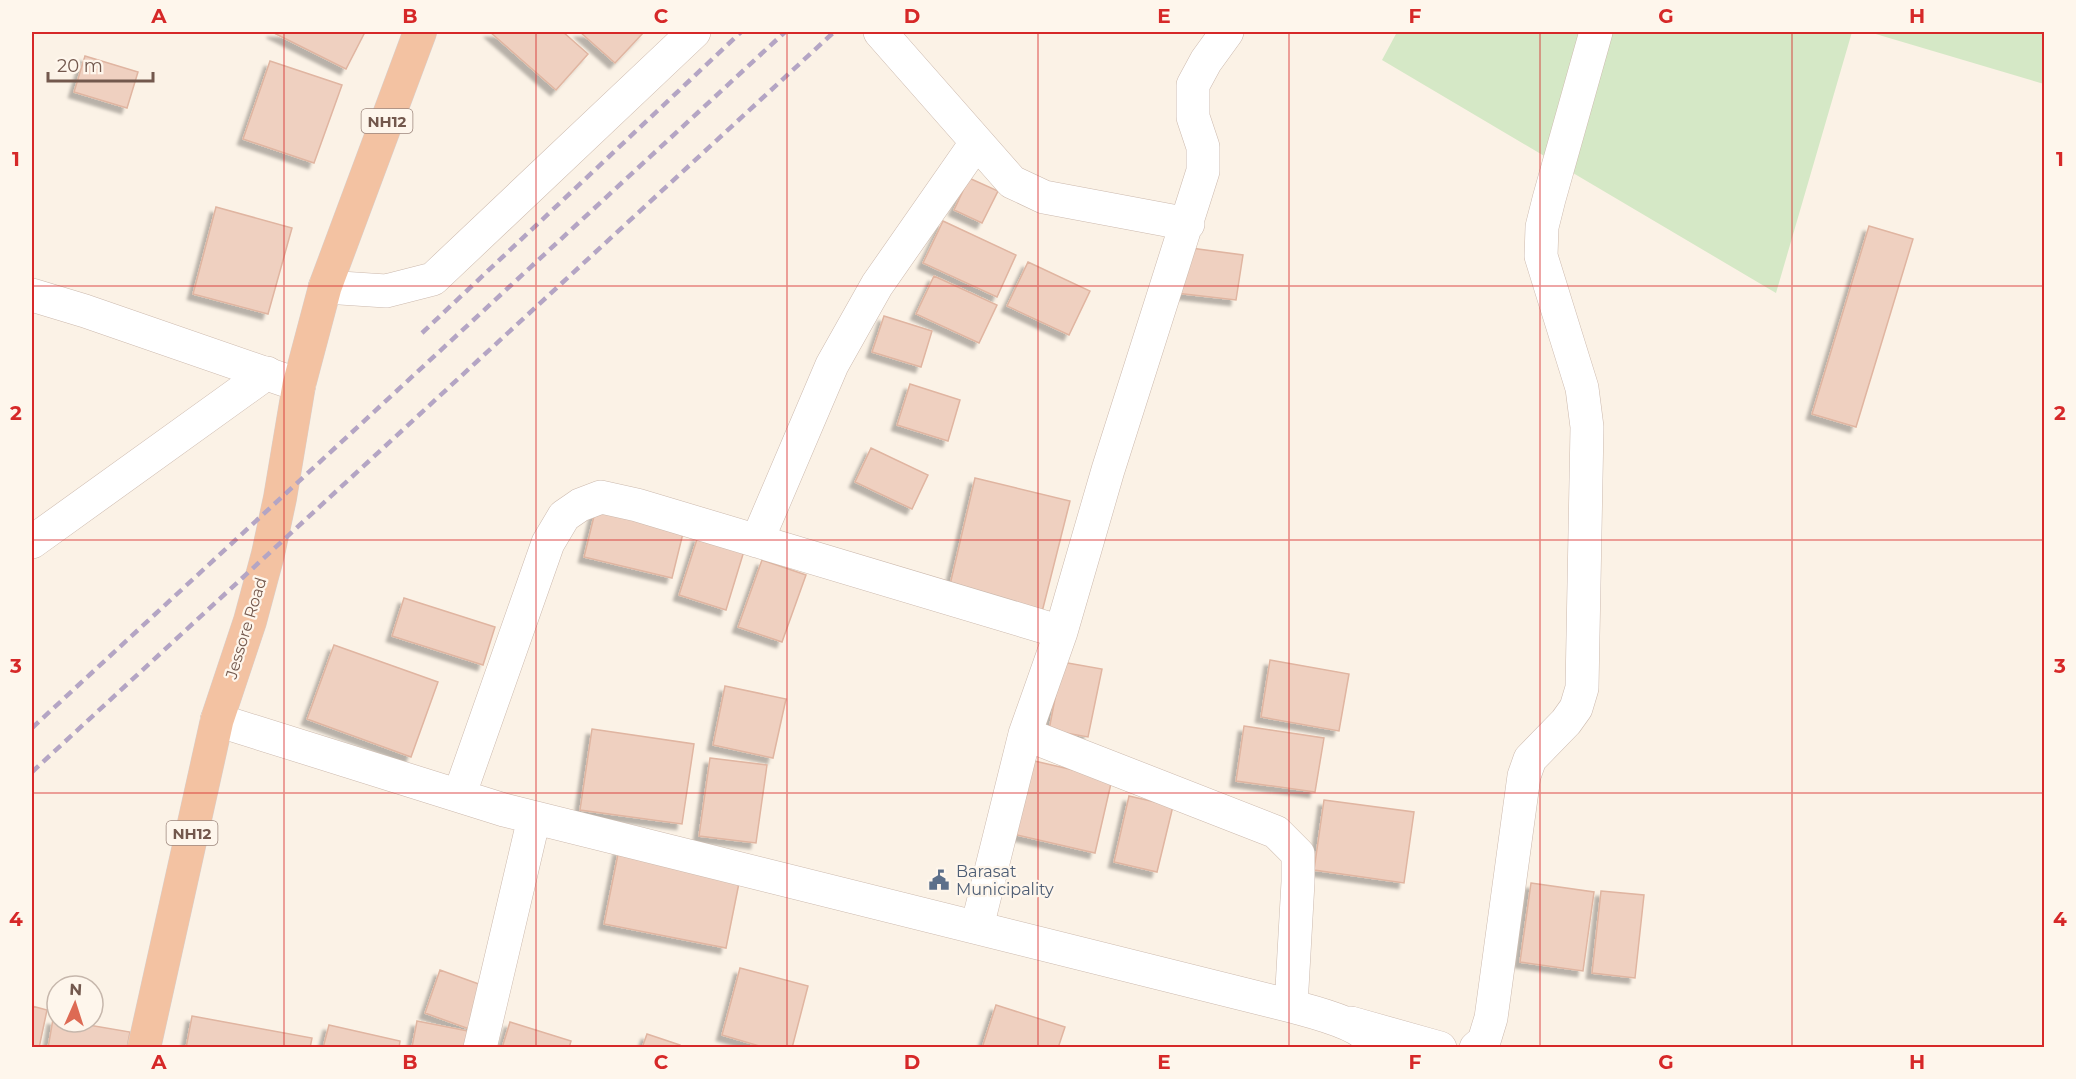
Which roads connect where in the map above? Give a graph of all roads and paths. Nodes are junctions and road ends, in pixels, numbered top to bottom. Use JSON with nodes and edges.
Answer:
{"nodes":[{"id":1,"x":420,"y":32,"type":"edge"},
{"id":2,"x":694,"y":32,"type":"edge"},
{"id":3,"x":880,"y":32,"type":"edge"},
{"id":4,"x":1227,"y":32,"type":"edge"},
{"id":5,"x":1596,"y":32,"type":"edge"},
{"id":6,"x":976,"y":143,"type":"junction"},
{"id":7,"x":1188,"y":224,"type":"junction"},
{"id":8,"x":325,"y":287,"type":"junction"},
{"id":9,"x":32,"y":295,"type":"edge"},
{"id":10,"x":267,"y":373,"type":"junction"},
{"id":11,"x":299,"y":385,"type":"junction"},
{"id":12,"x":757,"y":541,"type":"junction"},
{"id":13,"x":32,"y":542,"type":"edge"},
{"id":14,"x":1061,"y":632,"type":"junction"},
{"id":15,"x":217,"y":720,"type":"junction"},
{"id":16,"x":1025,"y":734,"type":"junction"},
{"id":17,"x":459,"y":796,"type":"junction"},
{"id":18,"x":534,"y":818,"type":"junction"},
{"id":19,"x":977,"y":927,"type":"junction"},
{"id":20,"x":1291,"y":1006,"type":"junction"},
{"id":21,"x":1346,"y":1022,"type":"junction"},
{"id":22,"x":144,"y":1047,"type":"edge"},
{"id":23,"x":480,"y":1047,"type":"edge"},
{"id":24,"x":1374,"y":1047,"type":"edge"},
{"id":25,"x":1440,"y":1047,"type":"edge"},
{"id":26,"x":1476,"y":1047,"type":"edge"}],
"edges":[{"from":1,"to":8,"type":"highway","name":"Jessore Road","number":"NH12"},
{"from":2,"to":8,"type":"street"},
{"from":3,"to":6,"type":"street"},
{"from":4,"to":7,"type":"street"},
{"from":5,"to":26,"type":"street"},
{"from":6,"to":7,"type":"street"},
{"from":6,"to":12,"type":"street"},
{"from":7,"to":14,"type":"street"},
{"from":8,"to":11,"type":"highway","name":"Jessore Road","number":"NH12"},
{"from":9,"to":10,"type":"street"},
{"from":10,"to":11,"type":"street"},
{"from":10,"to":13,"type":"street"},
{"from":11,"to":15,"type":"highway","name":"Jessore Road","number":"NH12"},
{"from":12,"to":14,"type":"street"},
{"from":12,"to":17,"type":"street"},
{"from":14,"to":16,"type":"street"},
{"from":15,"to":17,"type":"street"},
{"from":15,"to":22,"type":"highway","name":"Jessore Road","number":"NH12"},
{"from":16,"to":19,"type":"street"},
{"from":16,"to":20,"type":"street"},
{"from":17,"to":18,"type":"street"},
{"from":18,"to":19,"type":"street"},
{"from":18,"to":23,"type":"street"},
{"from":19,"to":20,"type":"street"},
{"from":20,"to":21,"type":"street"},
{"from":21,"to":24,"type":"street"},
{"from":21,"to":25,"type":"street"}]}
